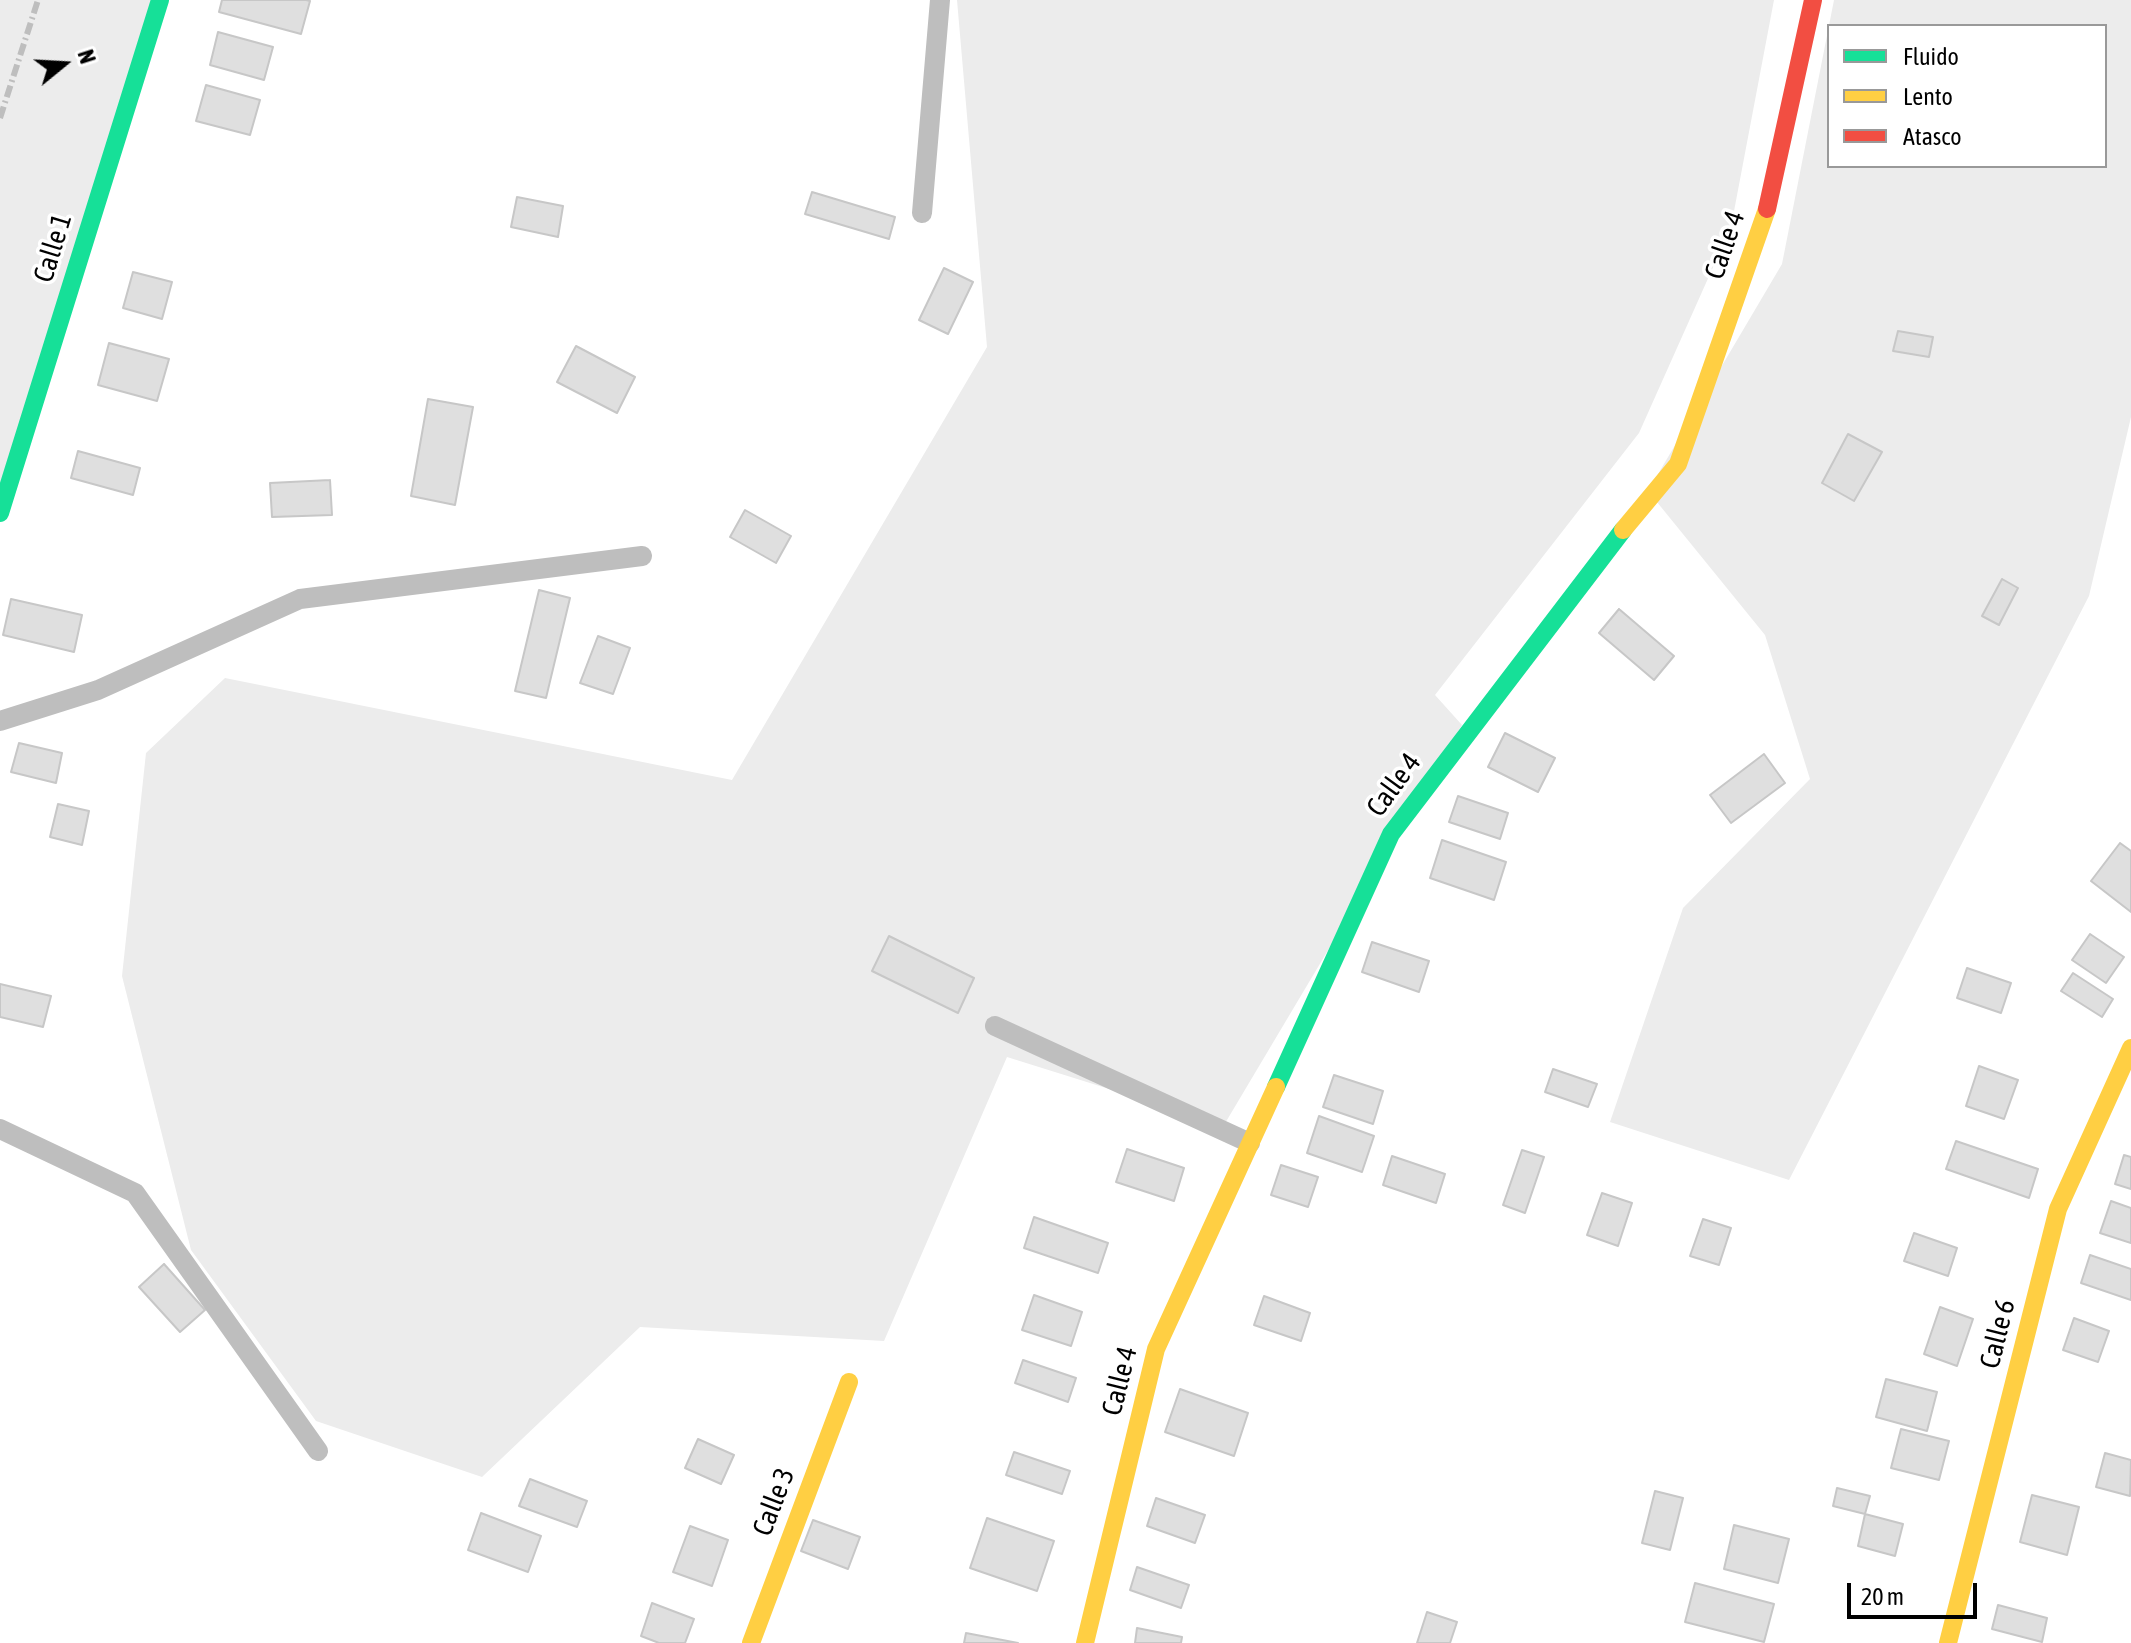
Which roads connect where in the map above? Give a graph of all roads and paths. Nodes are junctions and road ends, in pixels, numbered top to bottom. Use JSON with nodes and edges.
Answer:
{"nodes":[{"id":1,"x":160,"y":0,"type":"edge"},
{"id":2,"x":940,"y":0,"type":"edge"},
{"id":3,"x":1813,"y":0,"type":"edge"},
{"id":4,"x":922,"y":213,"type":"dead end"},
{"id":5,"x":0,"y":513,"type":"edge"},
{"id":6,"x":642,"y":556,"type":"dead end"},
{"id":7,"x":0,"y":721,"type":"edge"},
{"id":8,"x":995,"y":1026,"type":"dead end"},
{"id":9,"x":2131,"y":1048,"type":"edge"},
{"id":10,"x":0,"y":1129,"type":"edge"},
{"id":11,"x":1250,"y":1143,"type":"junction"},
{"id":12,"x":849,"y":1382,"type":"dead end"},
{"id":13,"x":318,"y":1451,"type":"dead end"},
{"id":14,"x":751,"y":1643,"type":"edge"},
{"id":15,"x":1085,"y":1643,"type":"edge"},
{"id":16,"x":1948,"y":1643,"type":"edge"}],
"edges":[{"from":1,"to":5,"type":"street","name":"Calle 1"},
{"from":2,"to":4,"type":"lane"},
{"from":3,"to":11,"type":"street","name":"Calle 4"},
{"from":6,"to":7,"type":"lane"},
{"from":8,"to":11,"type":"lane"},
{"from":9,"to":16,"type":"street","name":"Calle 6"},
{"from":10,"to":13,"type":"lane"},
{"from":11,"to":15,"type":"street","name":"Calle 4"},
{"from":12,"to":14,"type":"street","name":"Calle 3"}]}
